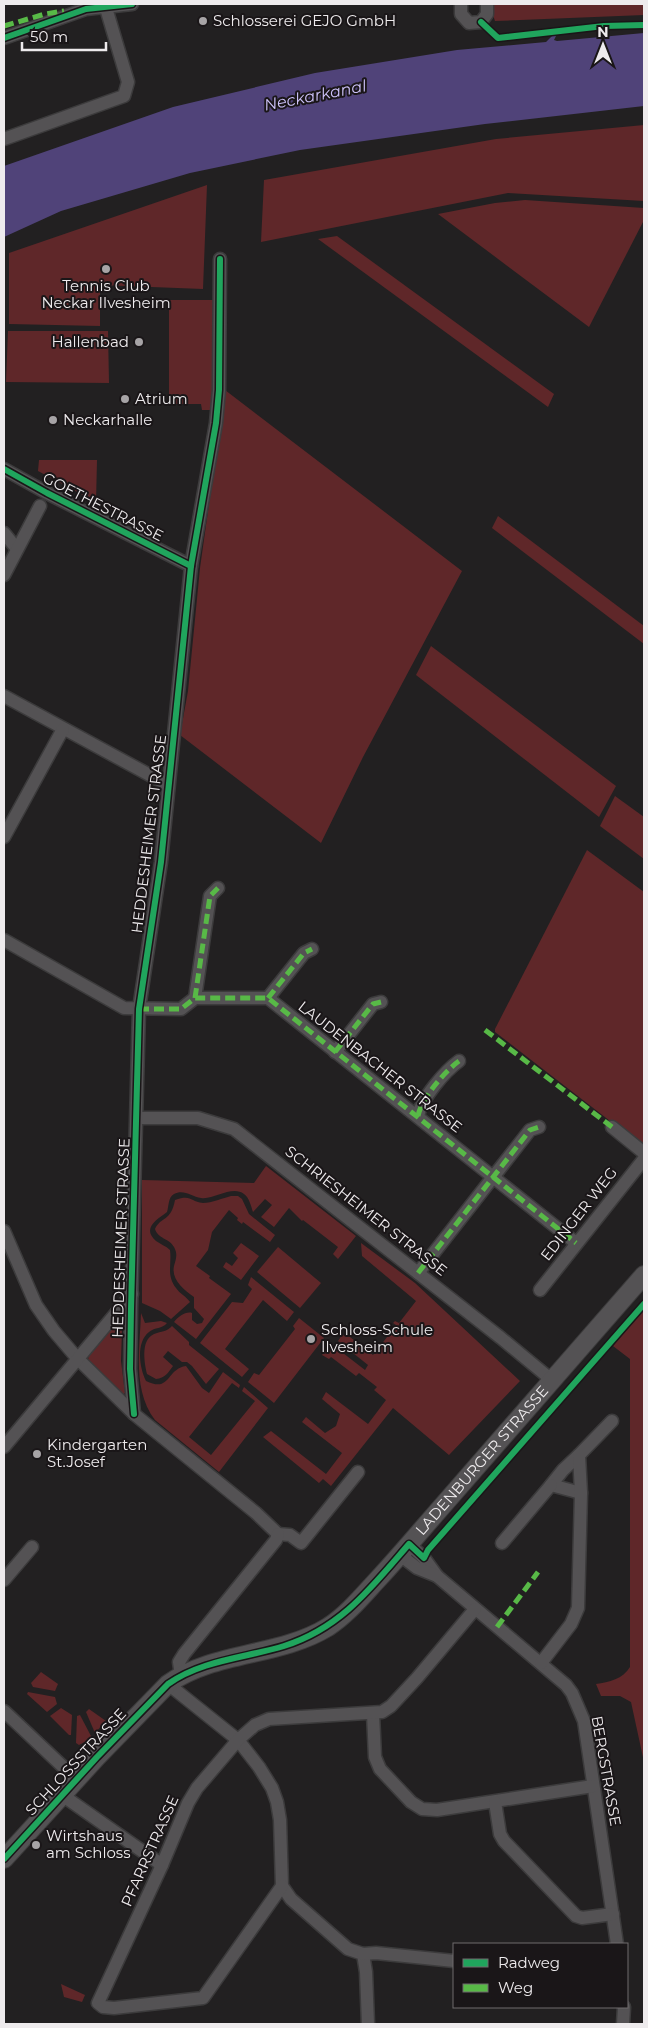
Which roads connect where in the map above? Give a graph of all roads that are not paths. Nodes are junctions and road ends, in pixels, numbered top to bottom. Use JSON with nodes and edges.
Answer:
{"nodes":[{"id":1,"x":132,"y":4,"type":"edge"},
{"id":2,"x":461,"y":4,"type":"edge"},
{"id":3,"x":487,"y":4,"type":"edge"},
{"id":4,"x":106,"y":8,"type":"junction"},
{"id":5,"x":4,"y":38,"type":"edge"},
{"id":6,"x":4,"y":139,"type":"edge"},
{"id":7,"x":220,"y":259,"type":"dead end"},
{"id":8,"x":4,"y":469,"type":"edge"},
{"id":9,"x":40,"y":506,"type":"dead end"},
{"id":10,"x":4,"y":533,"type":"edge"},
{"id":11,"x":17,"y":549,"type":"junction"},
{"id":12,"x":191,"y":566,"type":"junction"},
{"id":13,"x":4,"y":575,"type":"edge"},
{"id":14,"x":4,"y":696,"type":"edge"},
{"id":15,"x":63,"y":729,"type":"junction"},
{"id":16,"x":168,"y":785,"type":"junction"},
{"id":17,"x":4,"y":837,"type":"edge"},
{"id":18,"x":218,"y":888,"type":"dead end"},
{"id":19,"x":4,"y":940,"type":"edge"},
{"id":20,"x":312,"y":949,"type":"dead end"},
{"id":21,"x":194,"y":998,"type":"junction"},
{"id":22,"x":268,"y":998,"type":"junction"},
{"id":23,"x":381,"y":1002,"type":"dead end"},
{"id":24,"x":140,"y":1009,"type":"junction"},
{"id":25,"x":335,"y":1052,"type":"junction"},
{"id":26,"x":459,"y":1061,"type":"dead end"},
{"id":27,"x":418,"y":1116,"type":"junction"},
{"id":28,"x":137,"y":1118,"type":"junction"},
{"id":29,"x":612,"y":1126,"type":"dead end"},
{"id":30,"x":539,"y":1127,"type":"dead end"},
{"id":31,"x":644,"y":1153,"type":"edge"},
{"id":32,"x":644,"y":1159,"type":"edge"},
{"id":33,"x":494,"y":1177,"type":"junction"},
{"id":34,"x":4,"y":1231,"type":"edge"},
{"id":35,"x":576,"y":1243,"type":"junction"},
{"id":36,"x":418,"y":1273,"type":"junction"},
{"id":37,"x":644,"y":1275,"type":"edge"},
{"id":38,"x":540,"y":1290,"type":"dead end"},
{"id":39,"x":132,"y":1294,"type":"junction"},
{"id":40,"x":77,"y":1358,"type":"junction"},
{"id":41,"x":553,"y":1381,"type":"junction"},
{"id":42,"x":134,"y":1414,"type":"junction"},
{"id":43,"x":612,"y":1421,"type":"dead end"},
{"id":44,"x":4,"y":1447,"type":"edge"},
{"id":45,"x":579,"y":1456,"type":"junction"},
{"id":46,"x":358,"y":1472,"type":"dead end"},
{"id":47,"x":551,"y":1485,"type":"junction"},
{"id":48,"x":580,"y":1492,"type":"junction"},
{"id":49,"x":278,"y":1534,"type":"junction"},
{"id":50,"x":502,"y":1544,"type":"dead end"},
{"id":51,"x":32,"y":1547,"type":"dead end"},
{"id":52,"x":404,"y":1550,"type":"junction"},
{"id":53,"x":4,"y":1580,"type":"edge"},
{"id":54,"x":475,"y":1609,"type":"junction"},
{"id":55,"x":541,"y":1663,"type":"junction"},
{"id":56,"x":175,"y":1679,"type":"junction"},
{"id":57,"x":4,"y":1711,"type":"edge"},
{"id":58,"x":373,"y":1714,"type":"junction"},
{"id":59,"x":238,"y":1740,"type":"junction"},
{"id":60,"x":76,"y":1779,"type":"junction"},
{"id":61,"x":593,"y":1786,"type":"junction"},
{"id":62,"x":62,"y":1795,"type":"junction"},
{"id":63,"x":495,"y":1802,"type":"junction"},
{"id":64,"x":4,"y":1859,"type":"edge"},
{"id":65,"x":162,"y":1865,"type":"junction"},
{"id":66,"x":282,"y":1886,"type":"junction"},
{"id":67,"x":613,"y":1914,"type":"junction"},
{"id":68,"x":617,"y":1943,"type":"edge"},
{"id":69,"x":363,"y":1954,"type":"junction"},
{"id":70,"x":453,"y":1961,"type":"edge"},
{"id":71,"x":624,"y":2008,"type":"edge"},
{"id":72,"x":368,"y":2024,"type":"edge"},
{"id":73,"x":623,"y":2024,"type":"edge"}],
"edges":[{"from":1,"to":4,"type":"street"},
{"from":2,"to":3,"type":"street"},
{"from":4,"to":5,"type":"street"},
{"from":4,"to":6,"type":"street"},
{"from":7,"to":12,"type":"street","name":"HEDDESHEIMER STRASSE"},
{"from":8,"to":12,"type":"street","name":"GOETHESTRASSE"},
{"from":9,"to":11,"type":"street"},
{"from":10,"to":11,"type":"street"},
{"from":11,"to":13,"type":"street"},
{"from":12,"to":16,"type":"street","name":"HEDDESHEIMER STRASSE"},
{"from":14,"to":15,"type":"street"},
{"from":15,"to":16,"type":"street"},
{"from":15,"to":17,"type":"street"},
{"from":16,"to":24,"type":"street","name":"HEDDESHEIMER STRASSE"},
{"from":18,"to":21,"type":"street"},
{"from":19,"to":24,"type":"street"},
{"from":20,"to":22,"type":"street"},
{"from":21,"to":22,"type":"street"},
{"from":21,"to":24,"type":"street"},
{"from":22,"to":25,"type":"street","name":"LAUDENBACHER STRASSE"},
{"from":23,"to":25,"type":"street"},
{"from":24,"to":28,"type":"street","name":"HEDDESHEIMER STRASSE"},
{"from":25,"to":27,"type":"street","name":"LAUDENBACHER STRASSE"},
{"from":26,"to":27,"type":"street"},
{"from":27,"to":33,"type":"street","name":"LAUDENBACHER STRASSE"},
{"from":28,"to":36,"type":"street","name":"SCHRIESHEIMER STRASSE"},
{"from":28,"to":39,"type":"street","name":"HEDDESHEIMER STRASSE"},
{"from":29,"to":31,"type":"street"},
{"from":30,"to":33,"type":"street"},
{"from":32,"to":35,"type":"street","name":"EDINGER WEG"},
{"from":33,"to":35,"type":"street","name":"LAUDENBACHER STRASSE"},
{"from":33,"to":36,"type":"street"},
{"from":34,"to":40,"type":"street"},
{"from":35,"to":38,"type":"street","name":"EDINGER WEG"},
{"from":36,"to":41,"type":"street","name":"SCHRIESHEIMER STRASSE"},
{"from":37,"to":41,"type":"main road","name":"LADENBURGER STRASSE"},
{"from":39,"to":40,"type":"street"},
{"from":39,"to":42,"type":"street","name":"HEDDESHEIMER STRASSE"},
{"from":40,"to":42,"type":"street"},
{"from":40,"to":44,"type":"street"},
{"from":41,"to":52,"type":"main road","name":"LADENBURGER STRASSE"},
{"from":42,"to":49,"type":"street"},
{"from":43,"to":45,"type":"street"},
{"from":45,"to":47,"type":"street"},
{"from":45,"to":48,"type":"street"},
{"from":46,"to":49,"type":"street"},
{"from":47,"to":48,"type":"street"},
{"from":47,"to":50,"type":"street"},
{"from":48,"to":55,"type":"street"},
{"from":49,"to":56,"type":"street"},
{"from":51,"to":53,"type":"street"},
{"from":52,"to":54,"type":"street","name":"BERGSTRASSE"},
{"from":52,"to":56,"type":"main road","name":"LADENBURGER STRASSE"},
{"from":54,"to":55,"type":"street","name":"BERGSTRASSE"},
{"from":54,"to":58,"type":"street","name":"PFARRSTRASSE"},
{"from":55,"to":61,"type":"street","name":"BERGSTRASSE"},
{"from":56,"to":59,"type":"street"},
{"from":56,"to":60,"type":"main road","name":"SCHLOSSSTRASSE"},
{"from":57,"to":60,"type":"street"},
{"from":58,"to":59,"type":"street","name":"PFARRSTRASSE"},
{"from":58,"to":63,"type":"street"},
{"from":59,"to":65,"type":"street","name":"PFARRSTRASSE"},
{"from":59,"to":66,"type":"street"},
{"from":60,"to":62,"type":"main road","name":"SCHLOSSSTRASSE"},
{"from":61,"to":63,"type":"street"},
{"from":61,"to":67,"type":"street","name":"BERGSTRASSE"},
{"from":62,"to":64,"type":"main road","name":"SCHLOSSSTRASSE"},
{"from":62,"to":65,"type":"street"},
{"from":63,"to":67,"type":"street"},
{"from":65,"to":66,"type":"street","name":"PFARRSTRASSE"},
{"from":66,"to":69,"type":"street"},
{"from":67,"to":68,"type":"street","name":"BERGSTRASSE"},
{"from":69,"to":70,"type":"street"},
{"from":69,"to":72,"type":"street"},
{"from":71,"to":73,"type":"street"}]}
